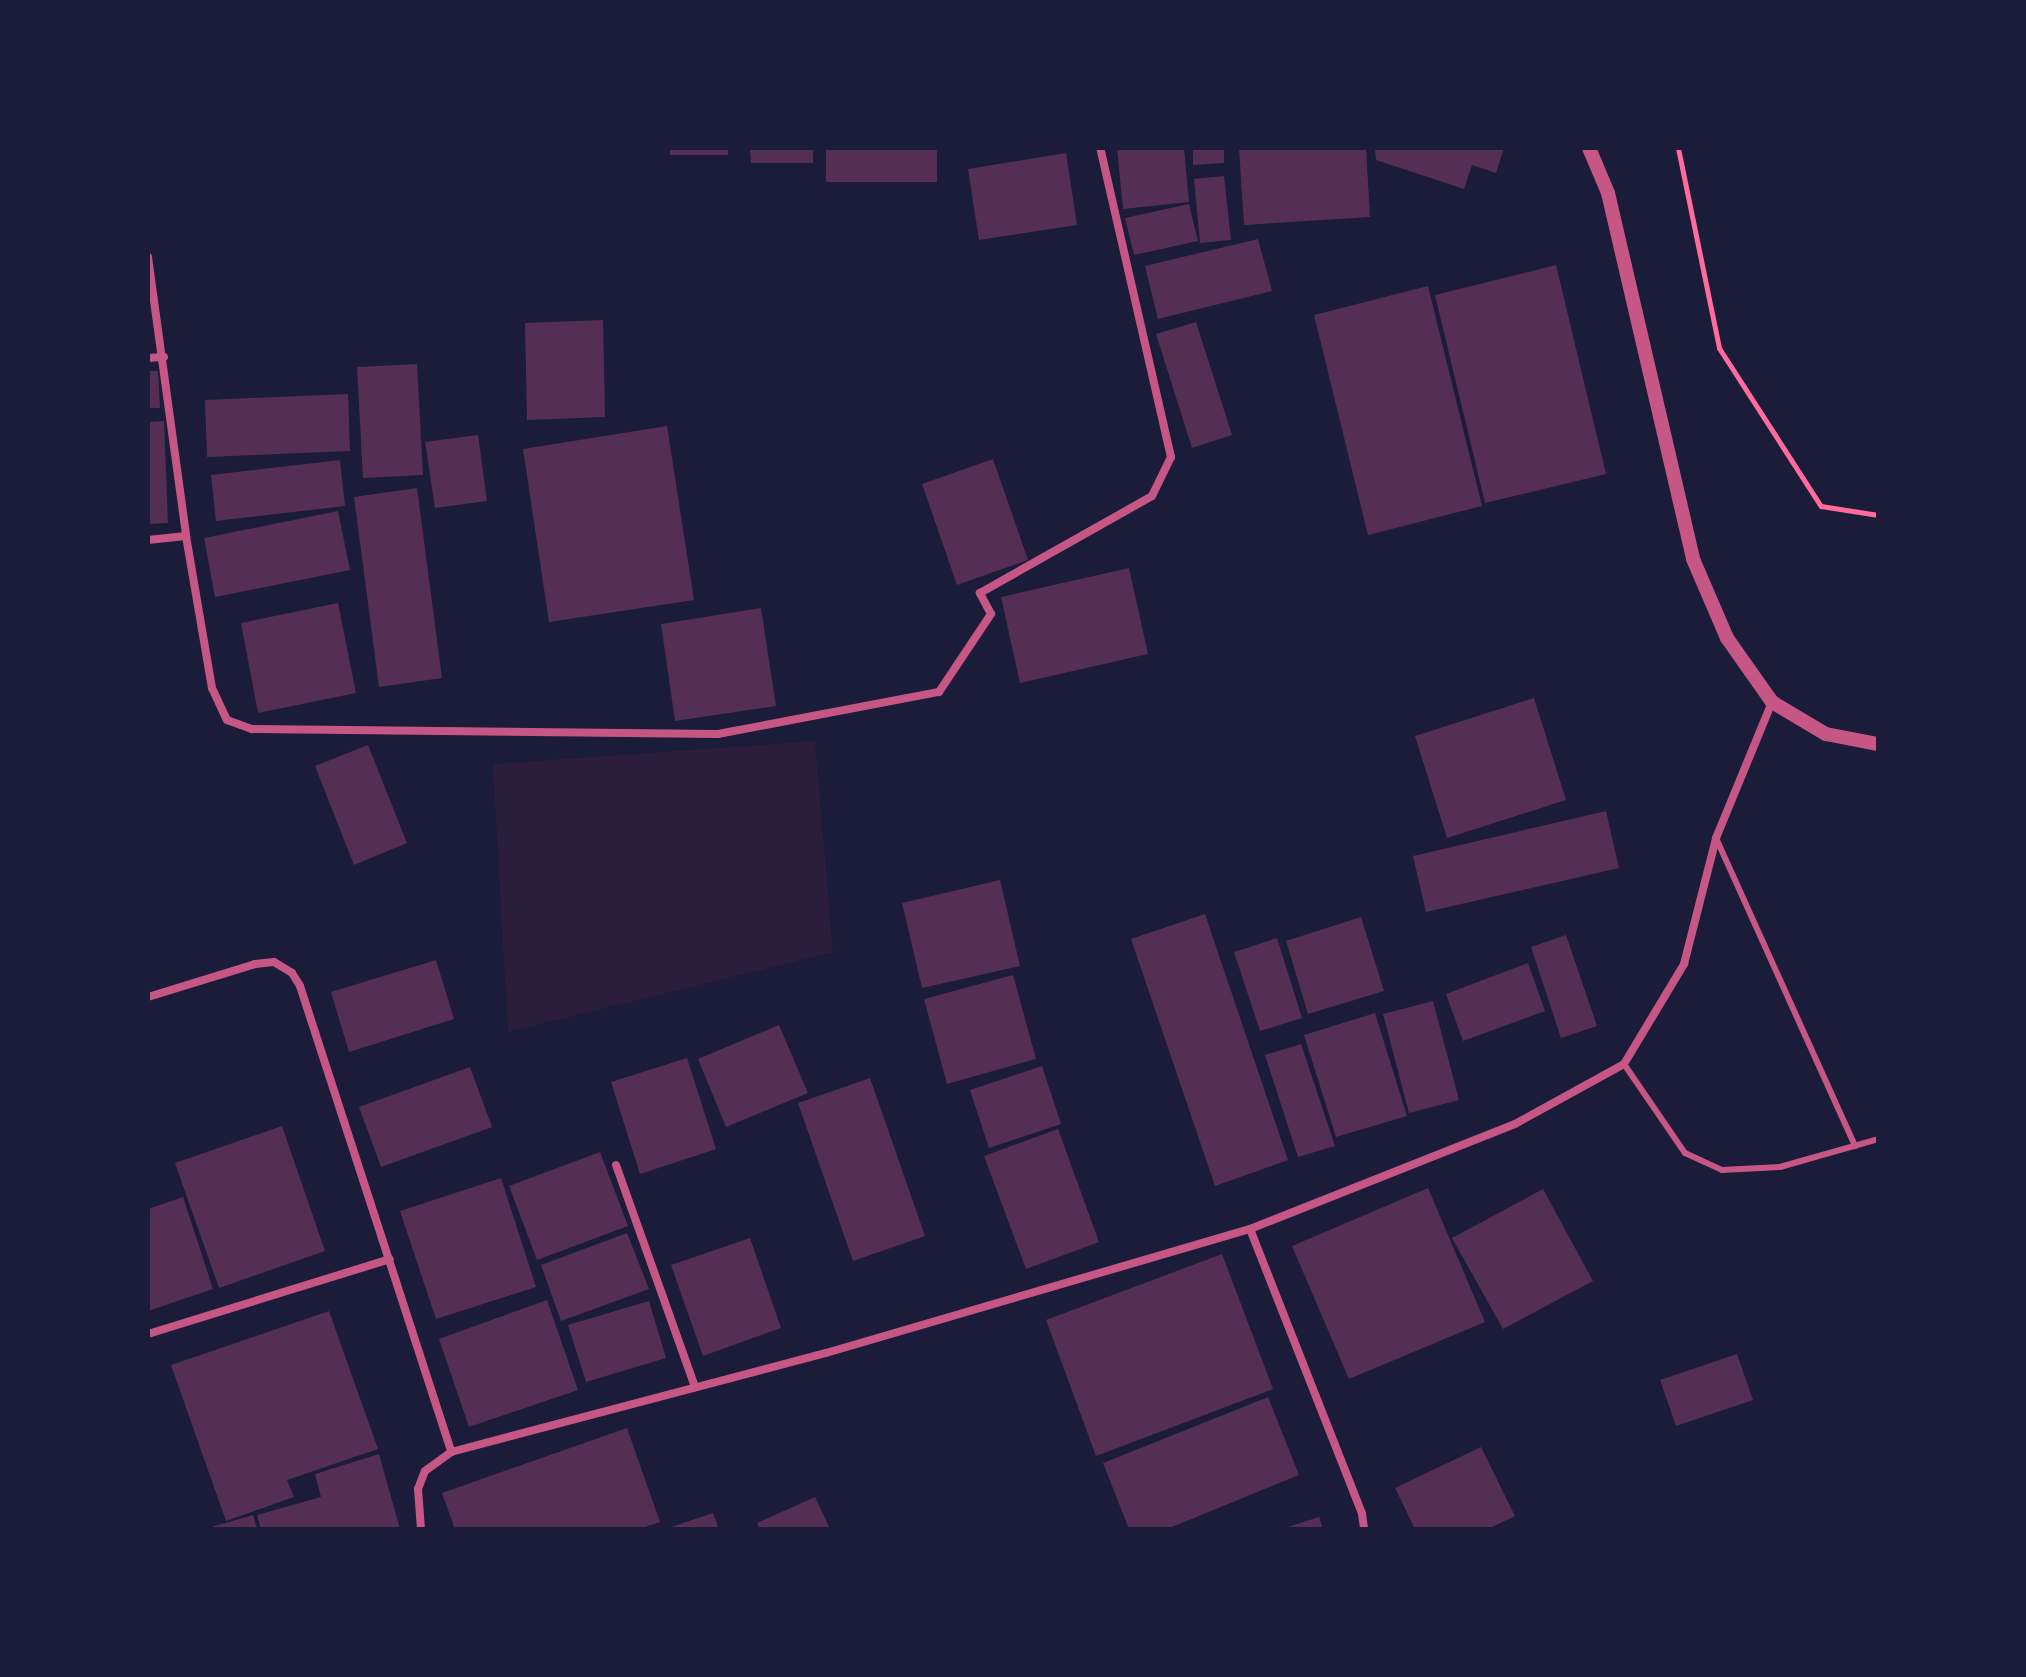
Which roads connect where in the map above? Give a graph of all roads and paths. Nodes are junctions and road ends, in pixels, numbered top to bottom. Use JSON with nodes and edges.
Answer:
{"nodes":[{"id":1,"x":1100,"y":148,"type":"edge"},
{"id":2,"x":1589,"y":148,"type":"edge"},
{"id":3,"x":1678,"y":148,"type":"edge"},
{"id":4,"x":148,"y":257,"type":"edge"},
{"id":5,"x":164,"y":357,"type":"junction"},
{"id":6,"x":148,"y":358,"type":"edge"},
{"id":7,"x":1878,"y":515,"type":"edge"},
{"id":8,"x":186,"y":536,"type":"junction"},
{"id":9,"x":148,"y":540,"type":"edge"},
{"id":10,"x":1772,"y":702,"type":"junction"},
{"id":11,"x":1878,"y":744,"type":"edge"},
{"id":12,"x":1716,"y":838,"type":"junction"},
{"id":13,"x":148,"y":997,"type":"edge"},
{"id":14,"x":1624,"y":1064,"type":"junction"},
{"id":15,"x":1878,"y":1139,"type":"edge"},
{"id":16,"x":1855,"y":1146,"type":"junction"},
{"id":17,"x":616,"y":1165,"type":"dead end"},
{"id":18,"x":1250,"y":1229,"type":"junction"},
{"id":19,"x":390,"y":1259,"type":"junction"},
{"id":20,"x":148,"y":1334,"type":"edge"},
{"id":21,"x":695,"y":1387,"type":"junction"},
{"id":22,"x":451,"y":1452,"type":"junction"},
{"id":23,"x":421,"y":1529,"type":"edge"},
{"id":24,"x":1364,"y":1529,"type":"edge"}],
"edges":[{"from":1,"to":8,"type":"street"},
{"from":2,"to":10,"type":"street"},
{"from":3,"to":7,"type":"path"},
{"from":4,"to":5,"type":"street"},
{"from":5,"to":6,"type":"street"},
{"from":5,"to":8,"type":"street"},
{"from":8,"to":9,"type":"street"},
{"from":10,"to":11,"type":"street"},
{"from":10,"to":12,"type":"street"},
{"from":12,"to":14,"type":"street"},
{"from":12,"to":16,"type":"lane"},
{"from":13,"to":19,"type":"street"},
{"from":14,"to":16,"type":"lane"},
{"from":14,"to":18,"type":"street"},
{"from":15,"to":16,"type":"lane"},
{"from":17,"to":21,"type":"street"},
{"from":18,"to":21,"type":"street"},
{"from":18,"to":24,"type":"street"},
{"from":19,"to":20,"type":"street"},
{"from":19,"to":22,"type":"street"},
{"from":21,"to":22,"type":"street"},
{"from":22,"to":23,"type":"street"}]}
